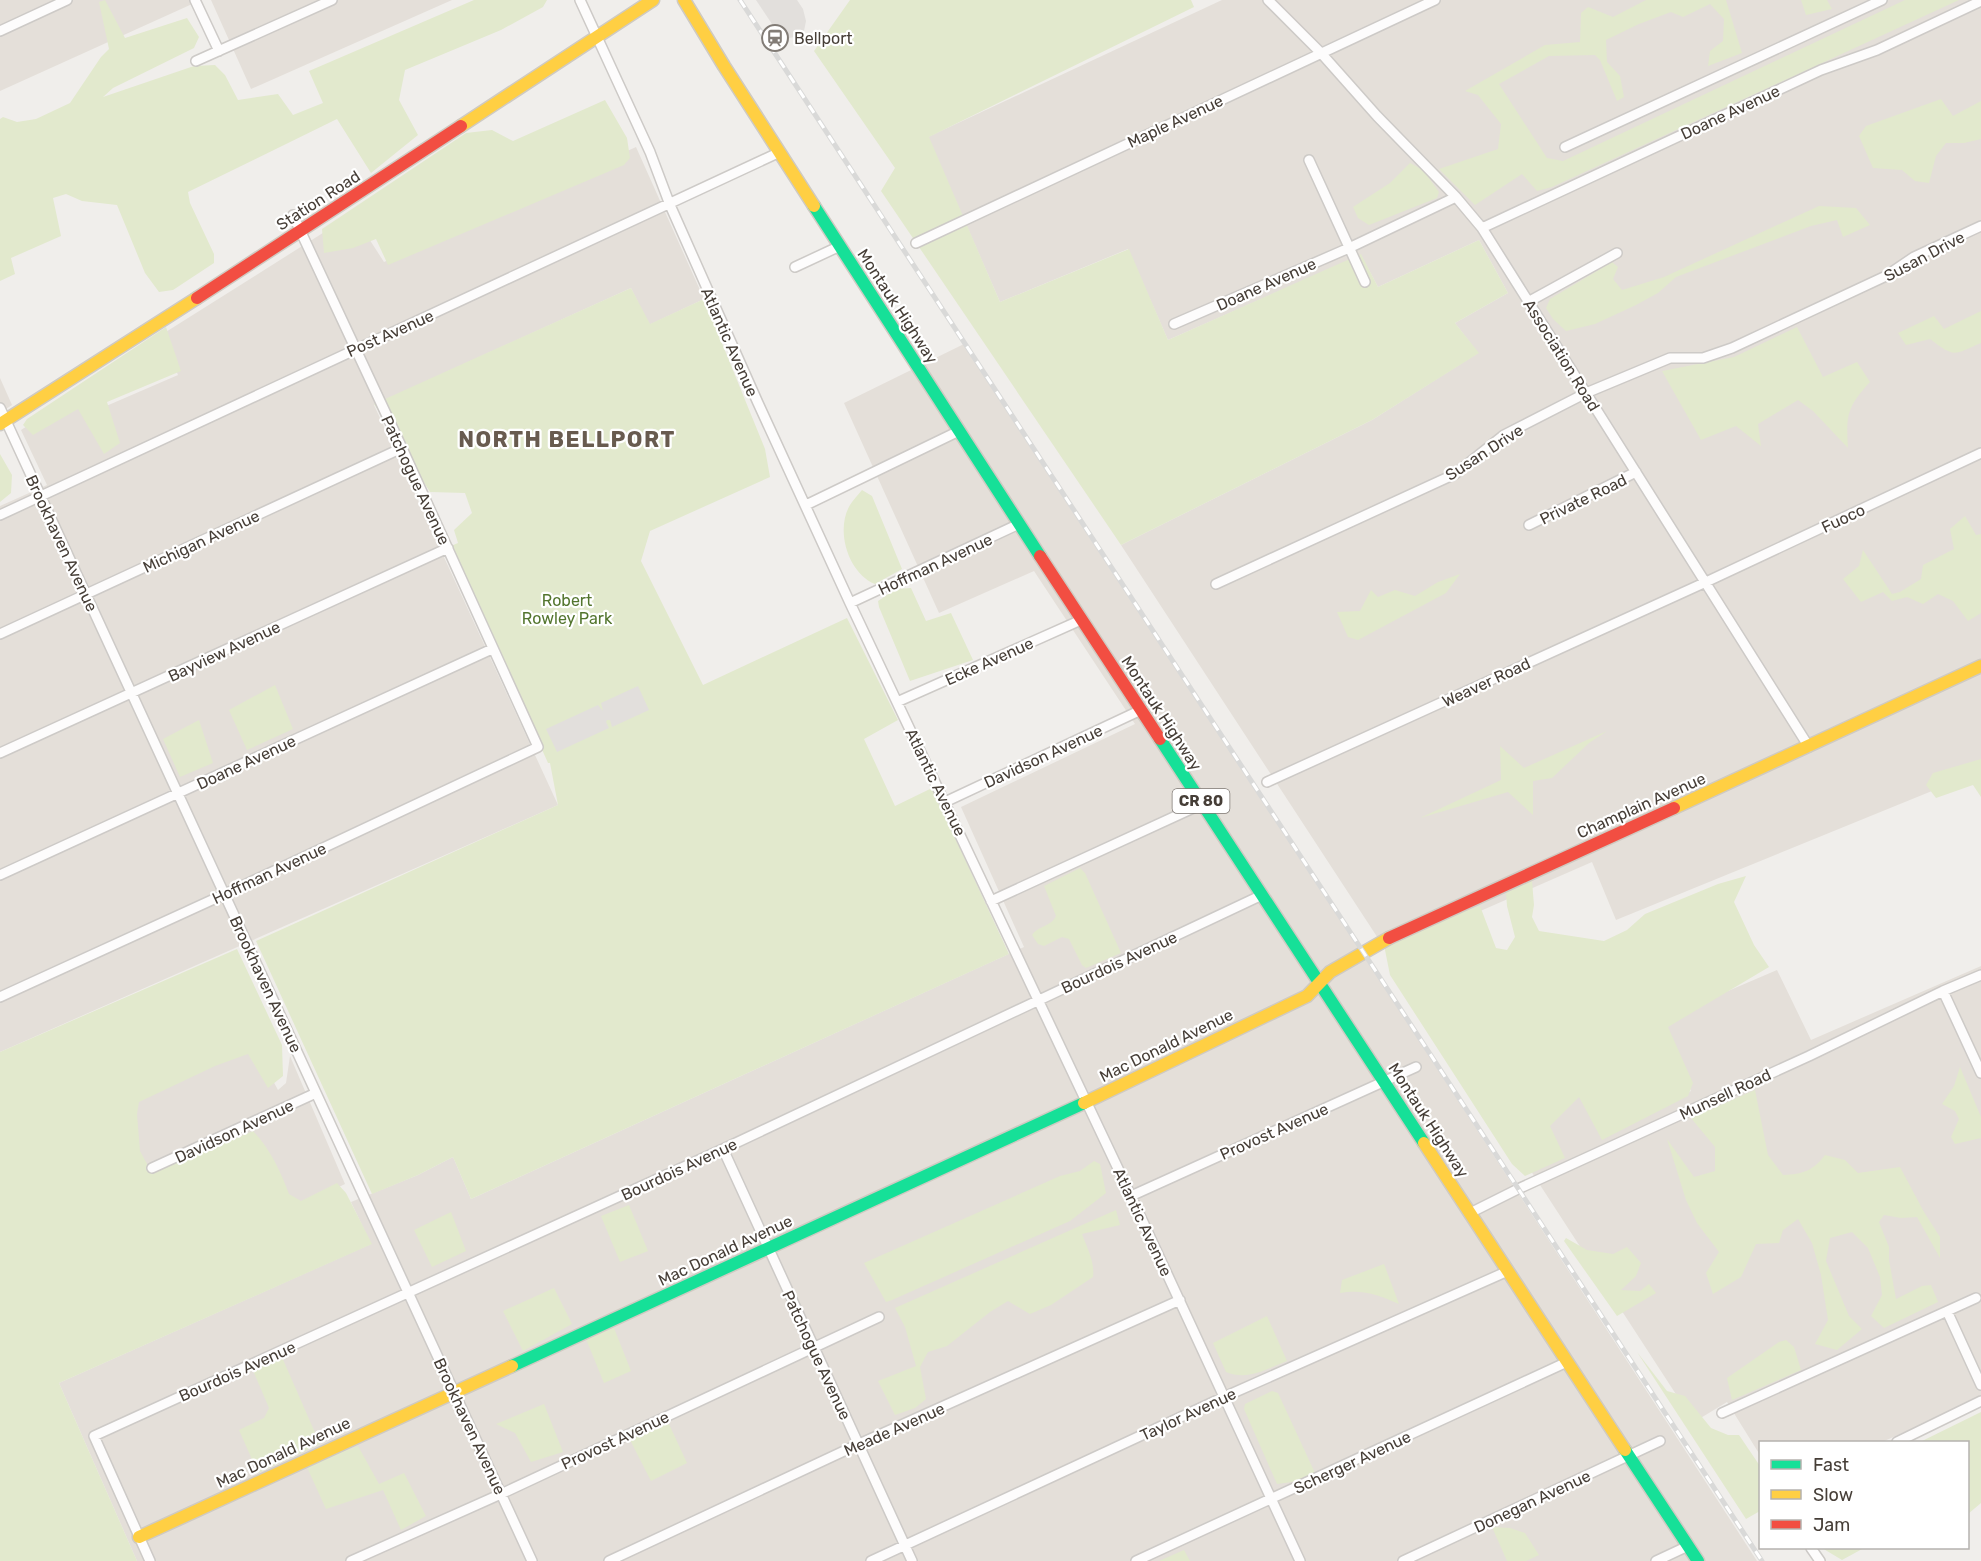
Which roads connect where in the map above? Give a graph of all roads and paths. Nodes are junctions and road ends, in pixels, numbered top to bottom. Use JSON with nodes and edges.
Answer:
{"nodes":[{"id":1,"x":67,"y":0,"type":"edge"},
{"id":2,"x":195,"y":0,"type":"edge"},
{"id":3,"x":332,"y":0,"type":"edge"},
{"id":4,"x":580,"y":0,"type":"edge"},
{"id":5,"x":653,"y":0,"type":"edge"},
{"id":6,"x":684,"y":0,"type":"edge"},
{"id":7,"x":1268,"y":0,"type":"edge"},
{"id":8,"x":1435,"y":0,"type":"edge"},
{"id":9,"x":1882,"y":0,"type":"edge"},
{"id":10,"x":1981,"y":1,"type":"edge"},
{"id":11,"x":0,"y":31,"type":"edge"},
{"id":12,"x":597,"y":36,"type":"junction"},
{"id":13,"x":219,"y":51,"type":"junction"},
{"id":14,"x":1321,"y":53,"type":"junction"},
{"id":15,"x":196,"y":61,"type":"dead end"},
{"id":16,"x":1565,"y":147,"type":"dead end"},
{"id":17,"x":780,"y":153,"type":"junction"},
{"id":18,"x":1309,"y":160,"type":"dead end"},
{"id":19,"x":1456,"y":197,"type":"junction"},
{"id":20,"x":670,"y":205,"type":"junction"},
{"id":21,"x":293,"y":215,"type":"dead end"},
{"id":22,"x":1981,"y":226,"type":"edge"},
{"id":23,"x":1482,"y":228,"type":"junction"},
{"id":24,"x":300,"y":232,"type":"junction"},
{"id":25,"x":916,"y":243,"type":"dead end"},
{"id":26,"x":840,"y":246,"type":"junction"},
{"id":27,"x":1349,"y":248,"type":"junction"},
{"id":28,"x":1617,"y":253,"type":"dead end"},
{"id":29,"x":795,"y":267,"type":"dead end"},
{"id":30,"x":1365,"y":282,"type":"dead end"},
{"id":31,"x":1528,"y":302,"type":"junction"},
{"id":32,"x":1174,"y":324,"type":"dead end"},
{"id":33,"x":355,"y":349,"type":"junction"},
{"id":34,"x":1586,"y":393,"type":"junction"},
{"id":35,"x":0,"y":408,"type":"edge"},
{"id":36,"x":3,"y":422,"type":"edge"},
{"id":37,"x":959,"y":431,"type":"junction"},
{"id":38,"x":402,"y":448,"type":"junction"},
{"id":39,"x":1981,"y":453,"type":"edge"},
{"id":40,"x":1636,"y":472,"type":"junction"},
{"id":41,"x":41,"y":496,"type":"junction"},
{"id":42,"x":806,"y":505,"type":"junction"},
{"id":43,"x":0,"y":515,"type":"edge"},
{"id":44,"x":1019,"y":524,"type":"junction"},
{"id":45,"x":1529,"y":525,"type":"dead end"},
{"id":46,"x":448,"y":548,"type":"junction"},
{"id":47,"x":1706,"y":582,"type":"junction"},
{"id":48,"x":1216,"y":584,"type":"dead end"},
{"id":49,"x":86,"y":595,"type":"junction"},
{"id":50,"x":850,"y":603,"type":"junction"},
{"id":51,"x":1082,"y":620,"type":"junction"},
{"id":52,"x":0,"y":634,"type":"edge"},
{"id":53,"x":492,"y":649,"type":"junction"},
{"id":54,"x":1981,"y":666,"type":"edge"},
{"id":55,"x":132,"y":694,"type":"junction"},
{"id":56,"x":897,"y":702,"type":"junction"},
{"id":57,"x":1141,"y":710,"type":"junction"},
{"id":58,"x":538,"y":747,"type":"joint"},
{"id":59,"x":1809,"y":747,"type":"junction"},
{"id":60,"x":0,"y":753,"type":"edge"},
{"id":61,"x":1267,"y":782,"type":"dead end"},
{"id":62,"x":178,"y":793,"type":"junction"},
{"id":63,"x":945,"y":802,"type":"junction"},
{"id":64,"x":1202,"y":804,"type":"junction"},
{"id":65,"x":0,"y":875,"type":"edge"},
{"id":66,"x":225,"y":894,"type":"junction"},
{"id":67,"x":1262,"y":895,"type":"junction"},
{"id":68,"x":992,"y":901,"type":"junction"},
{"id":69,"x":1981,"y":975,"type":"edge"},
{"id":70,"x":1320,"y":983,"type":"junction"},
{"id":71,"x":1943,"y":991,"type":"junction"},
{"id":72,"x":0,"y":997,"type":"edge"},
{"id":73,"x":1038,"y":1001,"type":"junction"},
{"id":74,"x":1416,"y":1067,"type":"dead end"},
{"id":75,"x":1981,"y":1073,"type":"edge"},
{"id":76,"x":1384,"y":1082,"type":"junction"},
{"id":77,"x":316,"y":1093,"type":"junction"},
{"id":78,"x":1086,"y":1102,"type":"junction"},
{"id":79,"x":723,"y":1149,"type":"junction"},
{"id":80,"x":152,"y":1168,"type":"dead end"},
{"id":81,"x":1131,"y":1196,"type":"junction"},
{"id":82,"x":1470,"y":1213,"type":"junction"},
{"id":83,"x":768,"y":1248,"type":"junction"},
{"id":84,"x":1508,"y":1271,"type":"junction"},
{"id":85,"x":409,"y":1293,"type":"junction"},
{"id":86,"x":1976,"y":1298,"type":"dead end"},
{"id":87,"x":1180,"y":1300,"type":"junction"},
{"id":88,"x":1947,"y":1311,"type":"junction"},
{"id":89,"x":879,"y":1317,"type":"dead end"},
{"id":90,"x":814,"y":1346,"type":"junction"},
{"id":91,"x":1567,"y":1362,"type":"junction"},
{"id":92,"x":1981,"y":1384,"type":"edge"},
{"id":93,"x":454,"y":1391,"type":"junction"},
{"id":94,"x":1224,"y":1397,"type":"junction"},
{"id":95,"x":1981,"y":1401,"type":"edge"},
{"id":96,"x":1722,"y":1413,"type":"dead end"},
{"id":97,"x":1660,"y":1441,"type":"dead end"},
{"id":98,"x":1901,"y":1441,"type":"edge"},
{"id":99,"x":859,"y":1444,"type":"junction"},
{"id":100,"x":1629,"y":1456,"type":"junction"},
{"id":101,"x":501,"y":1494,"type":"junction"},
{"id":102,"x":1271,"y":1499,"type":"junction"},
{"id":103,"x":139,"y":1537,"type":"junction"},
{"id":104,"x":905,"y":1545,"type":"junction"},
{"id":105,"x":1688,"y":1546,"type":"junction"},
{"id":106,"x":150,"y":1561,"type":"edge"},
{"id":107,"x":351,"y":1561,"type":"edge"},
{"id":108,"x":532,"y":1561,"type":"edge"},
{"id":109,"x":609,"y":1561,"type":"edge"},
{"id":110,"x":871,"y":1561,"type":"edge"},
{"id":111,"x":912,"y":1561,"type":"edge"},
{"id":112,"x":1136,"y":1561,"type":"edge"},
{"id":113,"x":1300,"y":1561,"type":"edge"},
{"id":114,"x":1403,"y":1561,"type":"edge"},
{"id":115,"x":1656,"y":1561,"type":"edge"},
{"id":116,"x":1698,"y":1561,"type":"edge"}],
"edges":[{"from":1,"to":11,"type":"street"},
{"from":2,"to":13,"type":"street"},
{"from":3,"to":13,"type":"street"},
{"from":4,"to":12,"type":"street","name":"Atlantic Avenue"},
{"from":5,"to":12,"type":"main road","name":"Station Road"},
{"from":6,"to":17,"type":"main road","name":"Montauk Highway","number":"CR 80"},
{"from":7,"to":14,"type":"street","name":"Association Road"},
{"from":8,"to":14,"type":"street","name":"Maple Avenue"},
{"from":9,"to":16,"type":"street"},
{"from":10,"to":23,"type":"street","name":"Doane Avenue"},
{"from":12,"to":20,"type":"street","name":"Atlantic Avenue"},
{"from":12,"to":24,"type":"main road","name":"Station Road"},
{"from":13,"to":15,"type":"street"},
{"from":14,"to":19,"type":"street","name":"Association Road"},
{"from":14,"to":25,"type":"street","name":"Maple Avenue"},
{"from":17,"to":20,"type":"street","name":"Post Avenue"},
{"from":17,"to":26,"type":"main road","name":"Montauk Highway","number":"CR 80"},
{"from":18,"to":27,"type":"street"},
{"from":19,"to":23,"type":"street","name":"Association Road"},
{"from":19,"to":27,"type":"street","name":"Doane Avenue"},
{"from":20,"to":33,"type":"street","name":"Post Avenue"},
{"from":20,"to":42,"type":"street","name":"Atlantic Avenue"},
{"from":21,"to":24,"type":"street","name":"Patchogue Avenue"},
{"from":22,"to":34,"type":"street","name":"Susan Drive"},
{"from":23,"to":31,"type":"street","name":"Association Road"},
{"from":24,"to":33,"type":"street","name":"Patchogue Avenue"},
{"from":24,"to":36,"type":"main road","name":"Station Road"},
{"from":26,"to":29,"type":"street"},
{"from":26,"to":37,"type":"main road","name":"Montauk Highway","number":"CR 80"},
{"from":27,"to":30,"type":"street"},
{"from":27,"to":32,"type":"street","name":"Doane Avenue"},
{"from":28,"to":31,"type":"street"},
{"from":31,"to":34,"type":"street","name":"Association Road"},
{"from":33,"to":38,"type":"street","name":"Patchogue Avenue"},
{"from":33,"to":41,"type":"street","name":"Post Avenue"},
{"from":34,"to":40,"type":"street","name":"Association Road"},
{"from":34,"to":48,"type":"street","name":"Susan Drive"},
{"from":35,"to":36,"type":"street","name":"Brookhaven Avenue"},
{"from":36,"to":41,"type":"street","name":"Brookhaven Avenue"},
{"from":37,"to":42,"type":"street"},
{"from":37,"to":44,"type":"main road","name":"Montauk Highway","number":"CR 80"},
{"from":38,"to":46,"type":"street","name":"Patchogue Avenue"},
{"from":38,"to":49,"type":"street","name":"Michigan Avenue"},
{"from":39,"to":47,"type":"street","name":"Fuoco"},
{"from":40,"to":45,"type":"street","name":"Private Road"},
{"from":40,"to":47,"type":"street","name":"Association Road"},
{"from":41,"to":43,"type":"street","name":"Post Avenue"},
{"from":41,"to":49,"type":"street","name":"Brookhaven Avenue"},
{"from":42,"to":50,"type":"street","name":"Atlantic Avenue"},
{"from":44,"to":50,"type":"street","name":"Hoffman Avenue"},
{"from":44,"to":51,"type":"main road","name":"Montauk Highway","number":"CR 80"},
{"from":46,"to":53,"type":"street","name":"Patchogue Avenue"},
{"from":46,"to":55,"type":"street","name":"Bayview Avenue"},
{"from":47,"to":59,"type":"street","name":"Association Road"},
{"from":47,"to":61,"type":"street","name":"Weaver Road"},
{"from":49,"to":52,"type":"street","name":"Michigan Avenue"},
{"from":49,"to":55,"type":"street","name":"Brookhaven Avenue"},
{"from":50,"to":56,"type":"street","name":"Atlantic Avenue"},
{"from":51,"to":56,"type":"street","name":"Ecke Avenue"},
{"from":51,"to":57,"type":"main road","name":"Montauk Highway","number":"CR 80"},
{"from":53,"to":58,"type":"street","name":"Patchogue Avenue"},
{"from":53,"to":62,"type":"street","name":"Doane Avenue"},
{"from":54,"to":59,"type":"main road","name":"Champlain Avenue"},
{"from":55,"to":60,"type":"street","name":"Bayview Avenue"},
{"from":55,"to":62,"type":"street","name":"Brookhaven Avenue"},
{"from":56,"to":63,"type":"street","name":"Atlantic Avenue"},
{"from":57,"to":63,"type":"street","name":"Davidson Avenue"},
{"from":57,"to":64,"type":"main road","name":"Montauk Highway","number":"CR 80"},
{"from":58,"to":66,"type":"street","name":"Hoffman Avenue"},
{"from":59,"to":70,"type":"main road","name":"Champlain Avenue"},
{"from":62,"to":65,"type":"street","name":"Doane Avenue"},
{"from":62,"to":66,"type":"street","name":"Brookhaven Avenue"},
{"from":63,"to":68,"type":"street","name":"Atlantic Avenue"},
{"from":64,"to":67,"type":"main road","name":"Montauk Highway","number":"CR 80"},
{"from":64,"to":68,"type":"street"},
{"from":66,"to":72,"type":"street","name":"Hoffman Avenue"},
{"from":66,"to":77,"type":"street","name":"Brookhaven Avenue"},
{"from":67,"to":70,"type":"main road","name":"Montauk Highway","number":"CR 80"},
{"from":67,"to":73,"type":"street","name":"Bourdois Avenue"},
{"from":68,"to":73,"type":"street","name":"Atlantic Avenue"},
{"from":69,"to":71,"type":"street","name":"Munsell Road"},
{"from":70,"to":76,"type":"main road","name":"Montauk Highway","number":"CR 80"},
{"from":70,"to":78,"type":"main road","name":"Mac Donald Avenue"},
{"from":71,"to":75,"type":"street"},
{"from":71,"to":82,"type":"street","name":"Munsell Road"},
{"from":73,"to":78,"type":"street","name":"Atlantic Avenue"},
{"from":73,"to":79,"type":"street","name":"Bourdois Avenue"},
{"from":74,"to":76,"type":"street","name":"Provost Avenue"},
{"from":76,"to":81,"type":"street","name":"Provost Avenue"},
{"from":76,"to":82,"type":"main road","name":"Montauk Highway","number":"CR 80"},
{"from":77,"to":80,"type":"street","name":"Davidson Avenue"},
{"from":77,"to":85,"type":"street","name":"Brookhaven Avenue"},
{"from":78,"to":81,"type":"street","name":"Atlantic Avenue"},
{"from":78,"to":83,"type":"main road","name":"Mac Donald Avenue"},
{"from":79,"to":83,"type":"street","name":"Patchogue Avenue"},
{"from":79,"to":85,"type":"street","name":"Bourdois Avenue"},
{"from":81,"to":87,"type":"street","name":"Atlantic Avenue"},
{"from":82,"to":84,"type":"main road","name":"Montauk Highway","number":"CR 80"},
{"from":83,"to":90,"type":"street","name":"Patchogue Avenue"},
{"from":83,"to":93,"type":"main road","name":"Mac Donald Avenue"},
{"from":84,"to":91,"type":"main road","name":"Montauk Highway","number":"CR 80"},
{"from":84,"to":94,"type":"street","name":"Taylor Avenue"},
{"from":85,"to":93,"type":"street","name":"Brookhaven Avenue"},
{"from":85,"to":103,"type":"street","name":"Bourdois Avenue"},
{"from":86,"to":88,"type":"street"},
{"from":87,"to":94,"type":"street","name":"Atlantic Avenue"},
{"from":87,"to":99,"type":"street","name":"Meade Avenue"},
{"from":88,"to":92,"type":"street"},
{"from":88,"to":96,"type":"street"},
{"from":89,"to":90,"type":"street","name":"Provost Avenue"},
{"from":90,"to":99,"type":"street","name":"Patchogue Avenue"},
{"from":90,"to":101,"type":"street","name":"Provost Avenue"},
{"from":91,"to":100,"type":"main road","name":"Montauk Highway","number":"CR 80"},
{"from":91,"to":102,"type":"street","name":"Scherger Avenue"},
{"from":93,"to":101,"type":"street","name":"Brookhaven Avenue"},
{"from":93,"to":103,"type":"main road","name":"Mac Donald Avenue"},
{"from":94,"to":102,"type":"street","name":"Atlantic Avenue"},
{"from":94,"to":104,"type":"street","name":"Taylor Avenue"},
{"from":95,"to":98,"type":"street"},
{"from":97,"to":100,"type":"street","name":"Donegan Avenue"},
{"from":99,"to":104,"type":"street","name":"Patchogue Avenue"},
{"from":99,"to":109,"type":"street","name":"Meade Avenue"},
{"from":100,"to":105,"type":"main road","name":"Montauk Highway","number":"CR 80"},
{"from":100,"to":114,"type":"street","name":"Donegan Avenue"},
{"from":101,"to":107,"type":"street","name":"Provost Avenue"},
{"from":101,"to":108,"type":"street","name":"Brookhaven Avenue"},
{"from":102,"to":112,"type":"street","name":"Scherger Avenue"},
{"from":102,"to":113,"type":"street","name":"Atlantic Avenue"},
{"from":103,"to":106,"type":"street"},
{"from":104,"to":110,"type":"street","name":"Taylor Avenue"},
{"from":104,"to":111,"type":"street","name":"Patchogue Avenue"},
{"from":105,"to":115,"type":"street"},
{"from":105,"to":116,"type":"main road","name":"Montauk Highway","number":"CR 80"}]}
